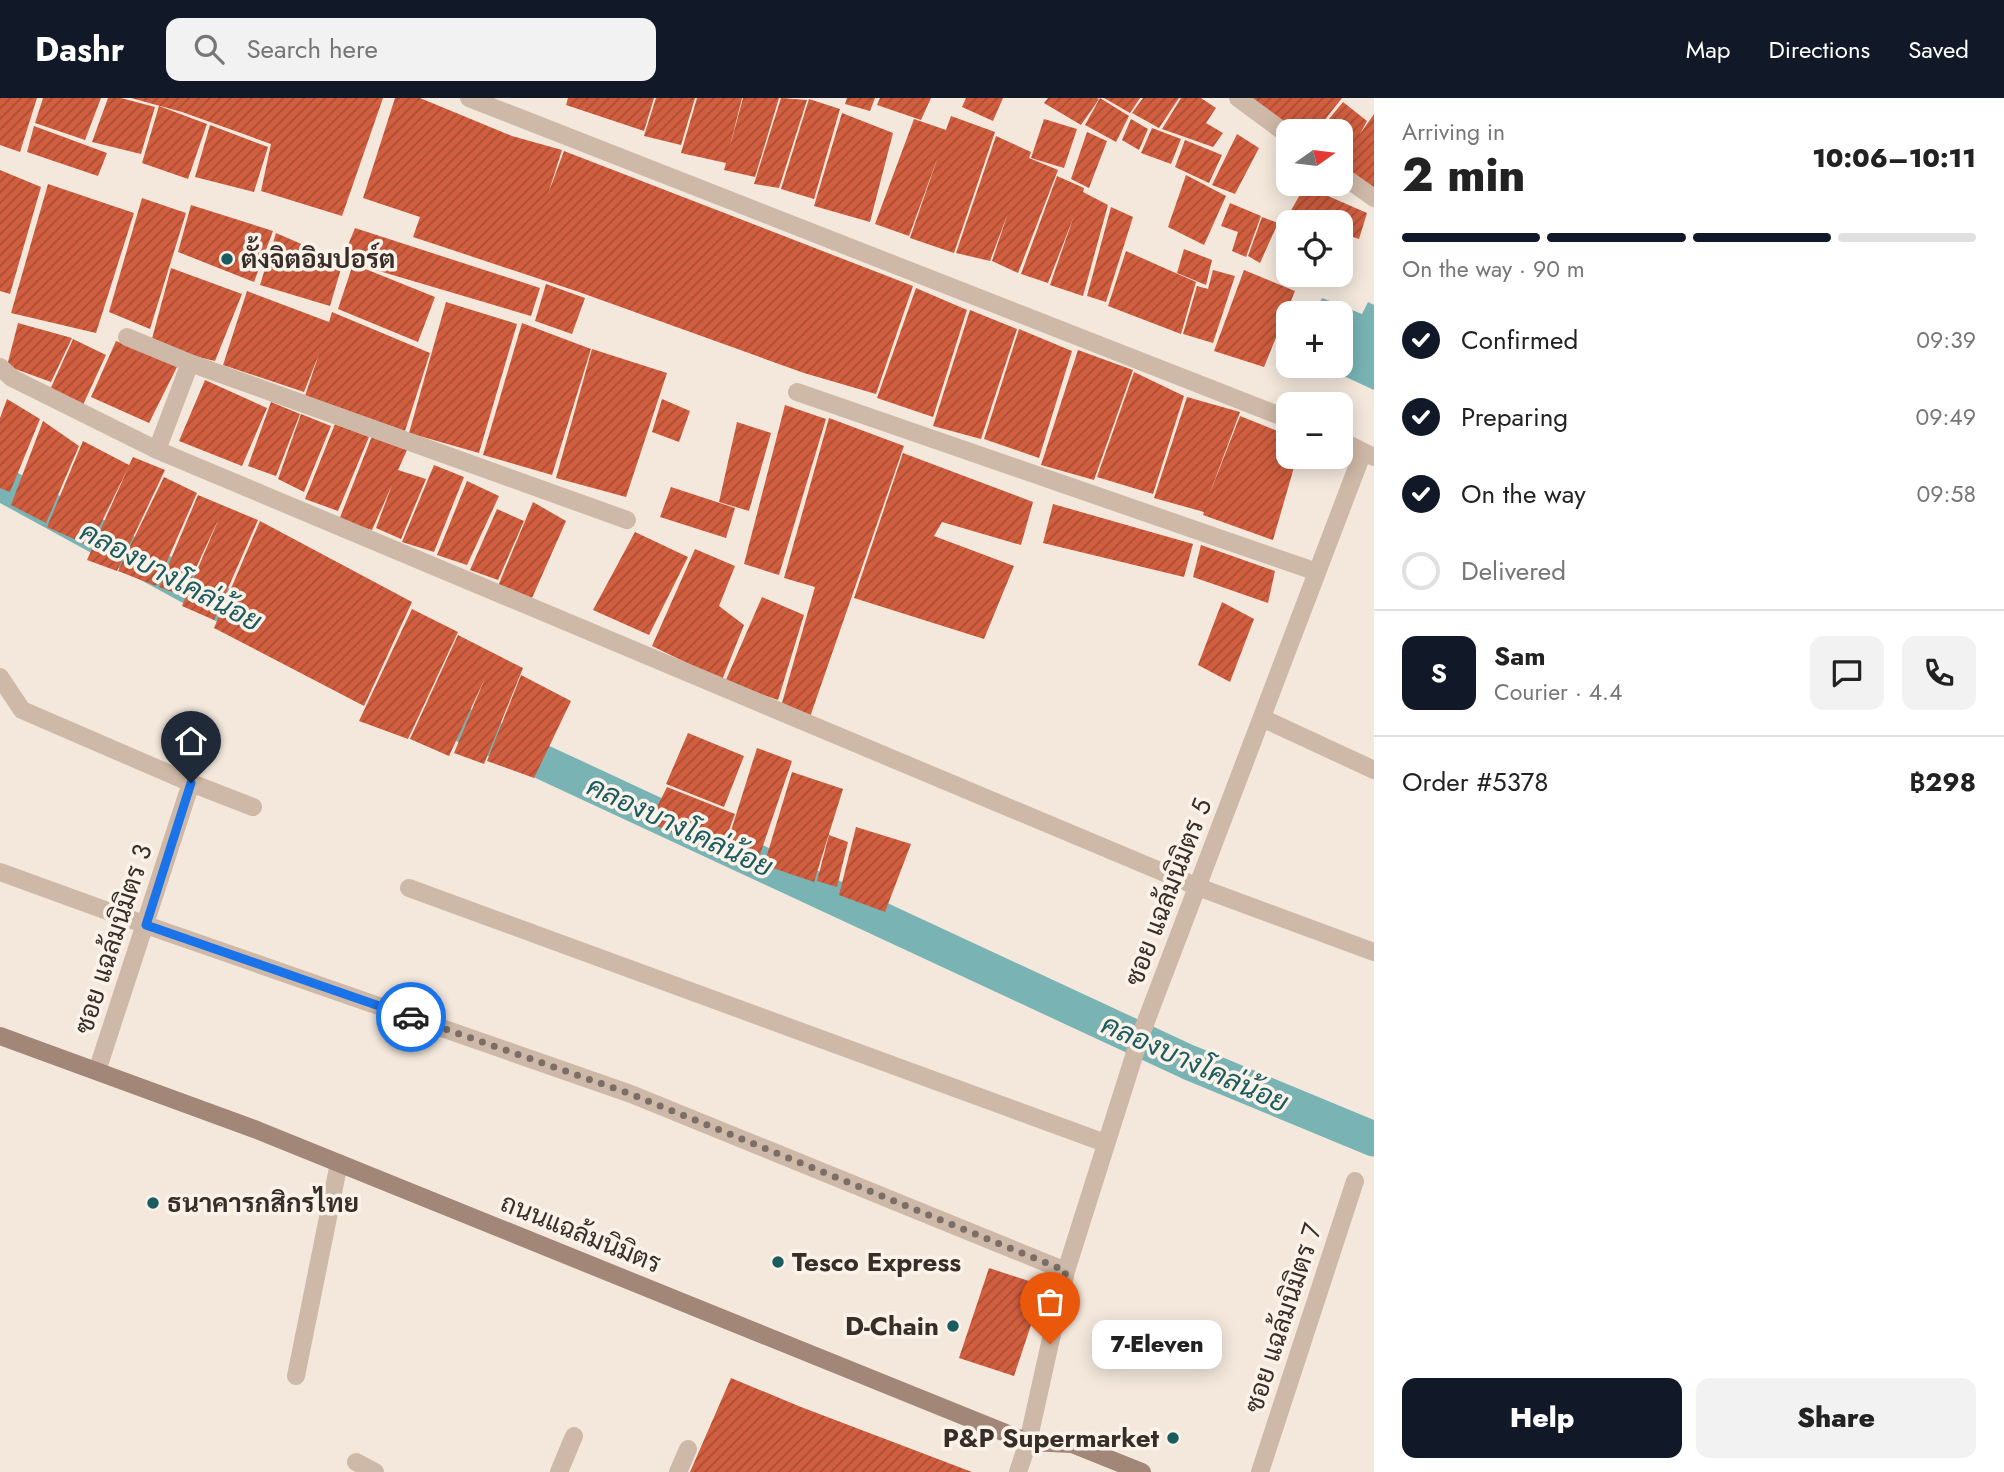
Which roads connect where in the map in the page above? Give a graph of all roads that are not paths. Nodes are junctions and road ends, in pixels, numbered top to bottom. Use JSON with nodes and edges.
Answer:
{"nodes":[{"id":1,"x":469,"y":98,"type":"edge"},
{"id":2,"x":1238,"y":98,"type":"edge"},
{"id":3,"x":1276,"y":126,"type":"edge"},
{"id":4,"x":1353,"y":183,"type":"edge"},
{"id":5,"x":1374,"y":198,"type":"edge"},
{"id":6,"x":127,"y":337,"type":"dead end"},
{"id":7,"x":190,"y":362,"type":"junction"},
{"id":8,"x":0,"y":367,"type":"edge"},
{"id":9,"x":797,"y":392,"type":"dead end"},
{"id":10,"x":1276,"y":414,"type":"edge"},
{"id":11,"x":157,"y":450,"type":"junction"},
{"id":12,"x":1366,"y":454,"type":"edge"},
{"id":13,"x":627,"y":520,"type":"dead end"},
{"id":14,"x":1317,"y":572,"type":"junction"},
{"id":15,"x":0,"y":677,"type":"edge"},
{"id":16,"x":1262,"y":718,"type":"junction"},
{"id":17,"x":1374,"y":770,"type":"edge"},
{"id":18,"x":191,"y":783,"type":"junction"},
{"id":19,"x":253,"y":807,"type":"dead end"},
{"id":20,"x":0,"y":872,"type":"edge"},
{"id":21,"x":1198,"y":887,"type":"junction"},
{"id":22,"x":409,"y":888,"type":"dead end"},
{"id":23,"x":146,"y":925,"type":"junction"},
{"id":24,"x":1374,"y":952,"type":"edge"},
{"id":25,"x":0,"y":1035,"type":"edge"},
{"id":26,"x":97,"y":1071,"type":"junction"},
{"id":27,"x":1105,"y":1143,"type":"junction"},
{"id":28,"x":339,"y":1163,"type":"junction"},
{"id":29,"x":1355,"y":1181,"type":"dead end"},
{"id":30,"x":1066,"y":1271,"type":"junction"},
{"id":31,"x":296,"y":1376,"type":"dead end"},
{"id":32,"x":574,"y":1436,"type":"dead end"},
{"id":33,"x":1028,"y":1442,"type":"junction"},
{"id":34,"x":688,"y":1449,"type":"dead end"},
{"id":35,"x":356,"y":1462,"type":"dead end"},
{"id":36,"x":375,"y":1472,"type":"edge"},
{"id":37,"x":559,"y":1472,"type":"edge"},
{"id":38,"x":678,"y":1472,"type":"edge"},
{"id":39,"x":1018,"y":1472,"type":"edge"},
{"id":40,"x":1142,"y":1472,"type":"edge"},
{"id":41,"x":1260,"y":1472,"type":"edge"}],
"edges":[{"from":1,"to":10,"type":"street"},
{"from":2,"to":3,"type":"street"},
{"from":4,"to":5,"type":"street"},
{"from":6,"to":7,"type":"street"},
{"from":7,"to":11,"type":"street"},
{"from":7,"to":13,"type":"street"},
{"from":8,"to":11,"type":"street"},
{"from":9,"to":14,"type":"street"},
{"from":11,"to":21,"type":"street"},
{"from":12,"to":14,"type":"street","name":"ซอย แฉล้มนิมิตร 5"},
{"from":14,"to":16,"type":"street","name":"ซอย แฉล้มนิมิตร 5"},
{"from":15,"to":18,"type":"street"},
{"from":16,"to":17,"type":"street"},
{"from":16,"to":21,"type":"street","name":"ซอย แฉล้มนิมิตร 5"},
{"from":18,"to":19,"type":"street"},
{"from":18,"to":23,"type":"street","name":"ซอย แฉล้มนิมิตร 3"},
{"from":20,"to":23,"type":"street"},
{"from":21,"to":24,"type":"street"},
{"from":21,"to":27,"type":"street","name":"ซอย แฉล้มนิมิตร 5"},
{"from":22,"to":27,"type":"street"},
{"from":23,"to":26,"type":"street","name":"ซอย แฉล้มนิมิตร 3"},
{"from":23,"to":30,"type":"street"},
{"from":25,"to":26,"type":"street","name":"ถนนแฉล้มนิมิตร"},
{"from":26,"to":28,"type":"street","name":"ถนนแฉล้มนิมิตร"},
{"from":27,"to":30,"type":"street","name":"ซอย แฉล้มนิมิตร 5"},
{"from":28,"to":31,"type":"street"},
{"from":28,"to":33,"type":"street","name":"ถนนแฉล้มนิมิตร"},
{"from":29,"to":41,"type":"street","name":"ซอย แฉล้มนิมิตร 7"},
{"from":30,"to":33,"type":"street","name":"ซอย แฉล้มนิมิตร 5"},
{"from":32,"to":37,"type":"street"},
{"from":33,"to":39,"type":"street","name":"ซอย แฉล้มนิมิตร 5"},
{"from":33,"to":40,"type":"street","name":"ถนนแฉล้มนิมิตร"},
{"from":34,"to":38,"type":"street"},
{"from":35,"to":36,"type":"street"}]}
